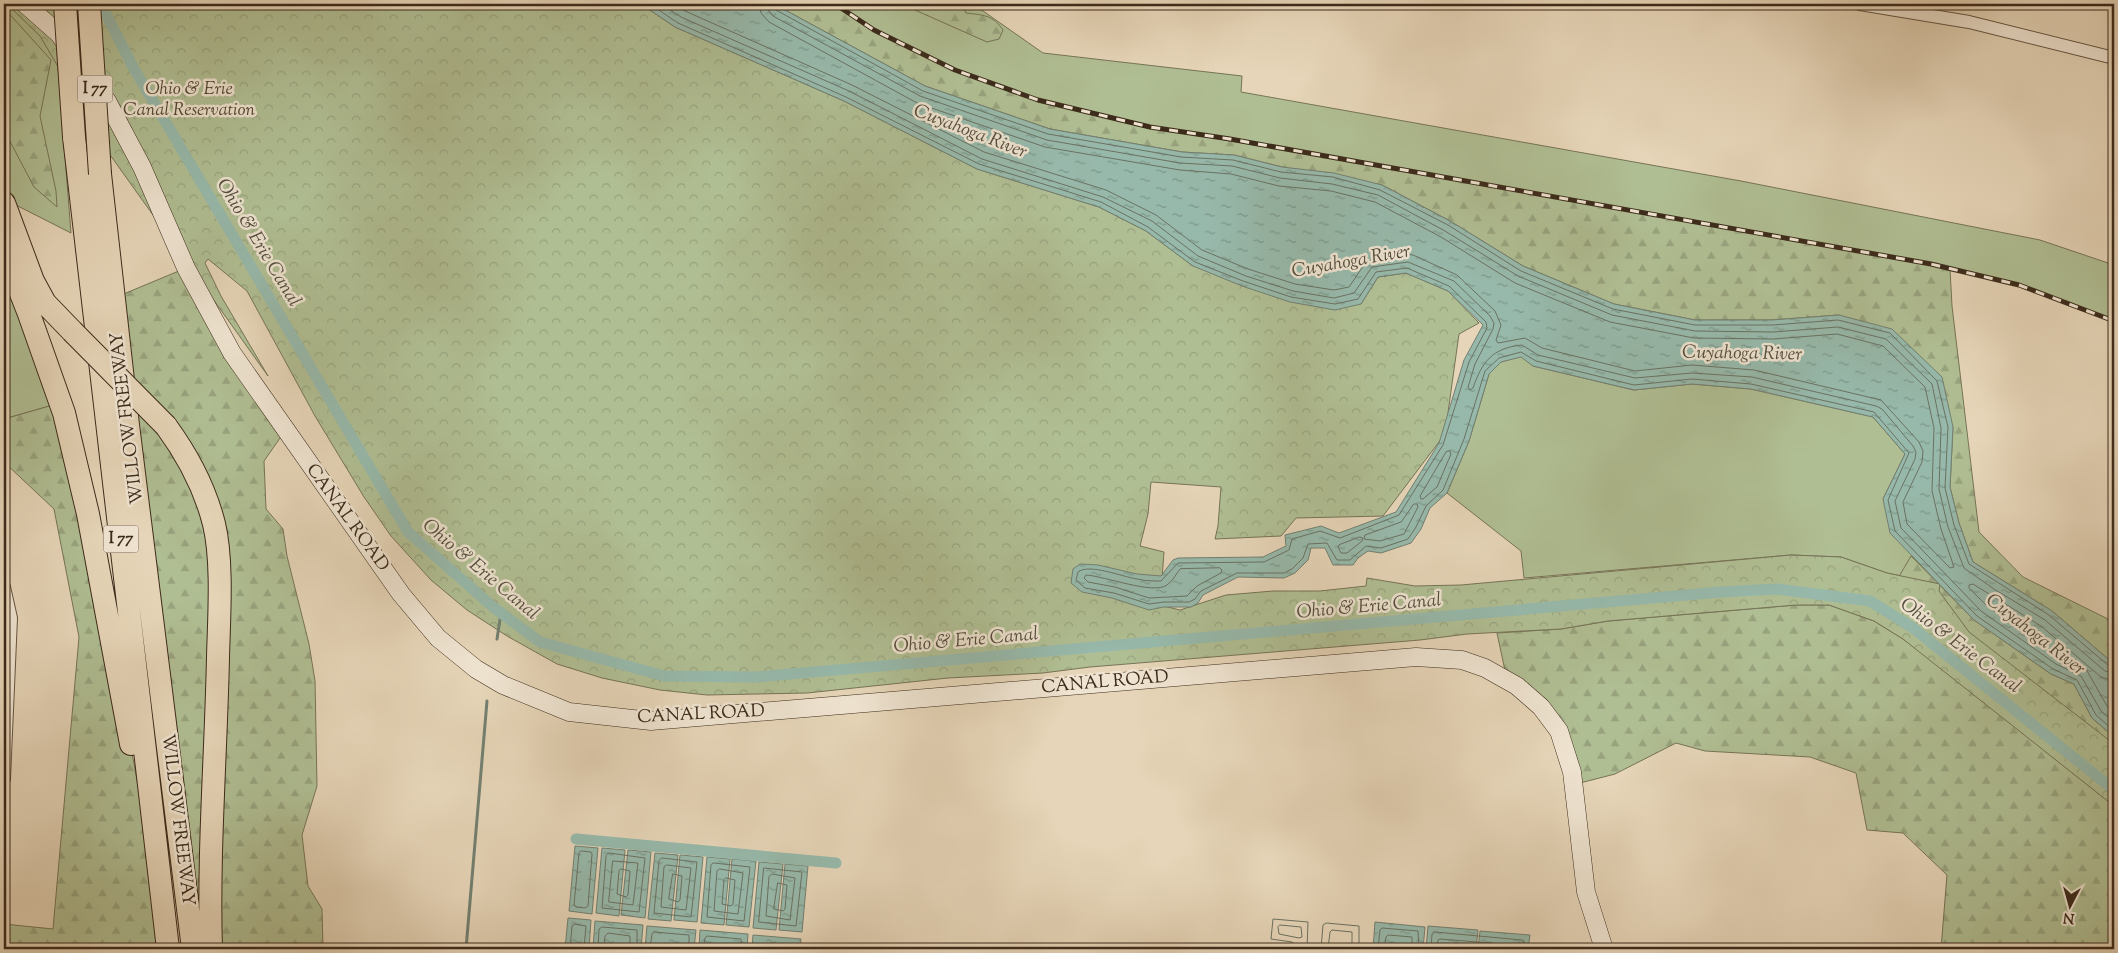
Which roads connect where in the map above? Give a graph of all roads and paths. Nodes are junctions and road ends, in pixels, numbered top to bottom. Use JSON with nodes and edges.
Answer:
{"nodes":[{"id":1,"x":24,"y":4,"type":"edge"},
{"id":2,"x":65,"y":4,"type":"edge"},
{"id":3,"x":89,"y":4,"type":"edge"},
{"id":4,"x":1860,"y":4,"type":"edge"},
{"id":5,"x":2114,"y":58,"type":"edge"},
{"id":6,"x":4,"y":202,"type":"edge"},
{"id":7,"x":4,"y":250,"type":"edge"},
{"id":8,"x":4,"y":587,"type":"edge"},
{"id":9,"x":4,"y":779,"type":"edge"},
{"id":10,"x":168,"y":945,"type":"edge"},
{"id":11,"x":193,"y":949,"type":"edge"},
{"id":12,"x":211,"y":949,"type":"edge"},
{"id":13,"x":1604,"y":949,"type":"edge"}],
"edges":[{"from":1,"to":13,"type":"street","name":"CANAL ROAD"},
{"from":2,"to":10,"type":"highway","name":"WILLOW FREEWAY","number":"I 77","bridge":true},
{"from":3,"to":11,"type":"highway","name":"WILLOW FREEWAY","number":"I 77","bridge":true},
{"from":4,"to":5,"type":"street"},
{"from":6,"to":12,"type":"highway","bridge":true},
{"from":7,"to":10,"type":"highway"},
{"from":8,"to":9,"type":"street"}]}
